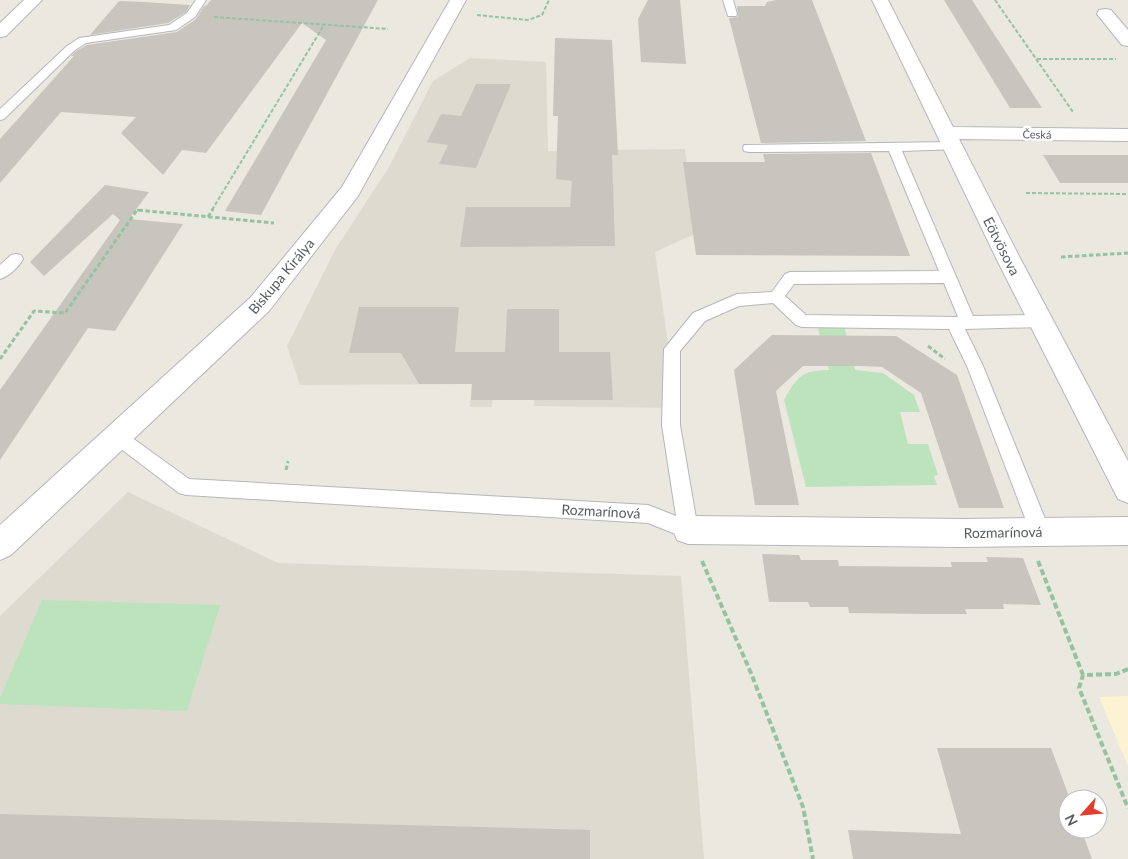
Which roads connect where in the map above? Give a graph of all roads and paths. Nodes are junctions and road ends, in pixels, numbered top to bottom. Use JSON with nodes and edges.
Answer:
{"nodes":[{"id":1,"x":34,"y":0,"type":"edge"},
{"id":2,"x":202,"y":0,"type":"edge"},
{"id":3,"x":458,"y":0,"type":"edge"},
{"id":4,"x":549,"y":0,"type":"edge"},
{"id":5,"x":728,"y":0,"type":"edge"},
{"id":6,"x":880,"y":0,"type":"edge"},
{"id":7,"x":995,"y":0,"type":"edge"},
{"id":8,"x":732,"y":14,"type":"dead end"},
{"id":9,"x":1105,"y":14,"type":"dead end"},
{"id":10,"x":191,"y":15,"type":"junction"},
{"id":11,"x":477,"y":15,"type":"dead end"},
{"id":12,"x":4,"y":24,"type":"edge"},
{"id":13,"x":324,"y":25,"type":"junction"},
{"id":14,"x":388,"y":29,"type":"dead end"},
{"id":15,"x":1128,"y":41,"type":"edge"},
{"id":16,"x":1036,"y":59,"type":"junction"},
{"id":17,"x":1119,"y":59,"type":"dead end"},
{"id":18,"x":0,"y":116,"type":"edge"},
{"id":19,"x":1089,"y":134,"type":"junction"},
{"id":20,"x":1128,"y":135,"type":"edge"},
{"id":21,"x":949,"y":140,"type":"junction"},
{"id":22,"x":894,"y":147,"type":"junction"},
{"id":23,"x":748,"y":148,"type":"dead end"},
{"id":24,"x":1026,"y":193,"type":"dead end"},
{"id":25,"x":1128,"y":194,"type":"edge"},
{"id":26,"x":208,"y":217,"type":"junction"},
{"id":27,"x":274,"y":223,"type":"dead end"},
{"id":28,"x":1128,"y":253,"type":"edge"},
{"id":29,"x":1061,"y":257,"type":"dead end"},
{"id":30,"x":16,"y":259,"type":"dead end"},
{"id":31,"x":0,"y":273,"type":"edge"},
{"id":32,"x":948,"y":277,"type":"junction"},
{"id":33,"x":776,"y":297,"type":"junction"},
{"id":34,"x":1041,"y":321,"type":"junction"},
{"id":35,"x":961,"y":323,"type":"junction"},
{"id":36,"x":0,"y":359,"type":"edge"},
{"id":37,"x":118,"y":438,"type":"junction"},
{"id":38,"x":1128,"y":490,"type":"edge"},
{"id":39,"x":688,"y":530,"type":"junction"},
{"id":40,"x":1128,"y":531,"type":"edge"},
{"id":41,"x":1040,"y":532,"type":"junction"},
{"id":42,"x":0,"y":545,"type":"edge"},
{"id":43,"x":1128,"y":669,"type":"edge"},
{"id":44,"x":1128,"y":808,"type":"edge"},
{"id":45,"x":813,"y":859,"type":"edge"}],
"edges":[{"from":1,"to":12,"type":"street"},
{"from":2,"to":10,"type":"lane"},
{"from":3,"to":37,"type":"street","name":"Biskupa Királya"},
{"from":4,"to":11,"type":"path"},
{"from":5,"to":8,"type":"lane"},
{"from":6,"to":21,"type":"street","name":"Eötvösova"},
{"from":7,"to":16,"type":"path"},
{"from":9,"to":15,"type":"street"},
{"from":10,"to":13,"type":"path"},
{"from":10,"to":18,"type":"lane"},
{"from":13,"to":14,"type":"path"},
{"from":13,"to":26,"type":"path"},
{"from":16,"to":17,"type":"path"},
{"from":16,"to":19,"type":"path"},
{"from":19,"to":20,"type":"street","name":"Česká"},
{"from":19,"to":21,"type":"street","name":"Česká"},
{"from":21,"to":22,"type":"lane"},
{"from":21,"to":34,"type":"street","name":"Eötvösova"},
{"from":22,"to":23,"type":"lane"},
{"from":22,"to":32,"type":"lane"},
{"from":24,"to":25,"type":"path"},
{"from":26,"to":27,"type":"path"},
{"from":26,"to":36,"type":"path"},
{"from":28,"to":29,"type":"path"},
{"from":30,"to":31,"type":"lane"},
{"from":32,"to":33,"type":"lane"},
{"from":32,"to":35,"type":"lane"},
{"from":33,"to":35,"type":"lane"},
{"from":33,"to":39,"type":"lane"},
{"from":34,"to":35,"type":"lane"},
{"from":34,"to":38,"type":"street","name":"Eötvösova"},
{"from":35,"to":41,"type":"lane"},
{"from":37,"to":39,"type":"lane","name":"Rozmarínová"},
{"from":37,"to":42,"type":"street","name":"Biskupa Királya"},
{"from":39,"to":41,"type":"street","name":"Rozmarínová"},
{"from":39,"to":45,"type":"path"},
{"from":40,"to":41,"type":"street","name":"Rozmarínová"},
{"from":43,"to":44,"type":"path"}]}
